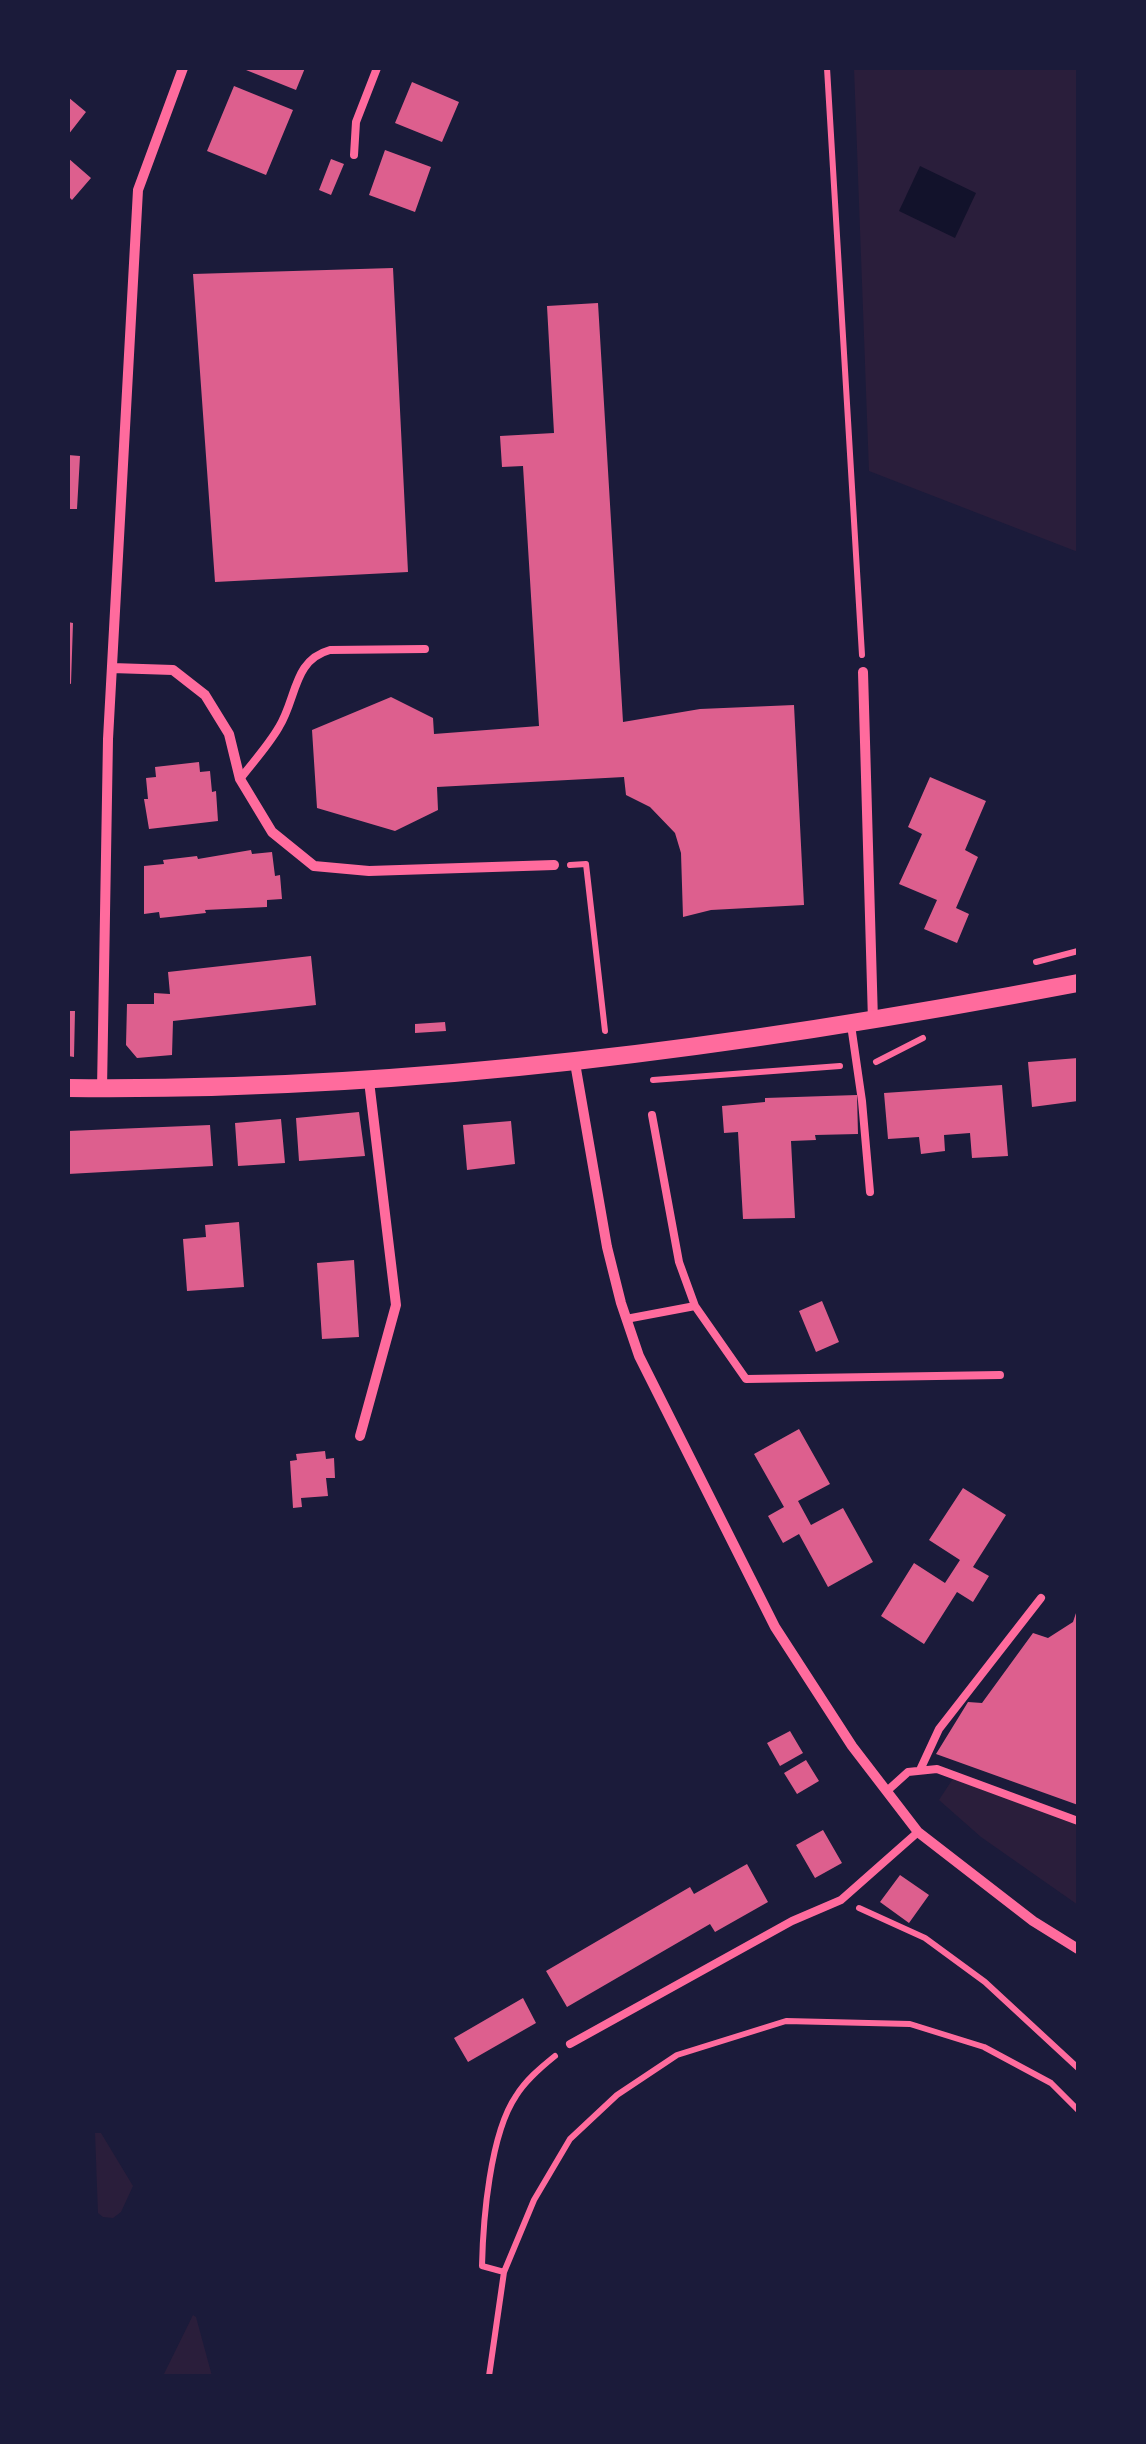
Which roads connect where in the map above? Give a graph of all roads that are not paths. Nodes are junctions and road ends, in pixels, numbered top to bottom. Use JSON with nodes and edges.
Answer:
{"nodes":[{"id":1,"x":182,"y":68,"type":"edge"},
{"id":2,"x":377,"y":68,"type":"edge"},
{"id":3,"x":354,"y":155,"type":"dead end"},
{"id":4,"x":425,"y":649,"type":"dead end"},
{"id":5,"x":112,"y":668,"type":"junction"},
{"id":6,"x":863,"y":672,"type":"road end"},
{"id":7,"x":240,"y":779,"type":"junction"},
{"id":8,"x":554,"y":866,"type":"road end"},
{"id":9,"x":1078,"y":983,"type":"edge"},
{"id":10,"x":873,"y":1022,"type":"junction"},
{"id":11,"x":851,"y":1025,"type":"junction"},
{"id":12,"x":575,"y":1063,"type":"junction"},
{"id":13,"x":369,"y":1082,"type":"junction"},
{"id":14,"x":68,"y":1088,"type":"edge"},
{"id":15,"x":102,"y":1089,"type":"junction"},
{"id":16,"x":652,"y":1115,"type":"dead end"},
{"id":17,"x":870,"y":1192,"type":"dead end"},
{"id":18,"x":695,"y":1306,"type":"junction"},
{"id":19,"x":626,"y":1319,"type":"junction"},
{"id":20,"x":1000,"y":1375,"type":"dead end"},
{"id":21,"x":360,"y":1436,"type":"dead end"},
{"id":22,"x":1041,"y":1598,"type":"dead end"},
{"id":23,"x":920,"y":1770,"type":"junction"},
{"id":24,"x":888,"y":1791,"type":"junction"},
{"id":25,"x":1078,"y":1821,"type":"edge"},
{"id":26,"x":918,"y":1832,"type":"junction"},
{"id":27,"x":1078,"y":1950,"type":"edge"},
{"id":28,"x":570,"y":2044,"type":"road end"}],
"edges":[{"from":1,"to":5,"type":"street"},
{"from":2,"to":3,"type":"lane"},
{"from":4,"to":7,"type":"lane"},
{"from":5,"to":7,"type":"street"},
{"from":5,"to":15,"type":"street"},
{"from":6,"to":10,"type":"street"},
{"from":7,"to":8,"type":"street"},
{"from":9,"to":10,"type":"street"},
{"from":10,"to":11,"type":"street"},
{"from":11,"to":12,"type":"street"},
{"from":11,"to":17,"type":"lane"},
{"from":12,"to":13,"type":"street"},
{"from":12,"to":19,"type":"street"},
{"from":13,"to":15,"type":"street"},
{"from":13,"to":21,"type":"street"},
{"from":14,"to":15,"type":"street"},
{"from":16,"to":18,"type":"lane"},
{"from":18,"to":19,"type":"lane"},
{"from":18,"to":20,"type":"lane"},
{"from":19,"to":24,"type":"street"},
{"from":22,"to":23,"type":"lane"},
{"from":23,"to":24,"type":"lane"},
{"from":23,"to":25,"type":"lane"},
{"from":24,"to":26,"type":"street"},
{"from":26,"to":27,"type":"street"},
{"from":26,"to":28,"type":"lane"}]}
